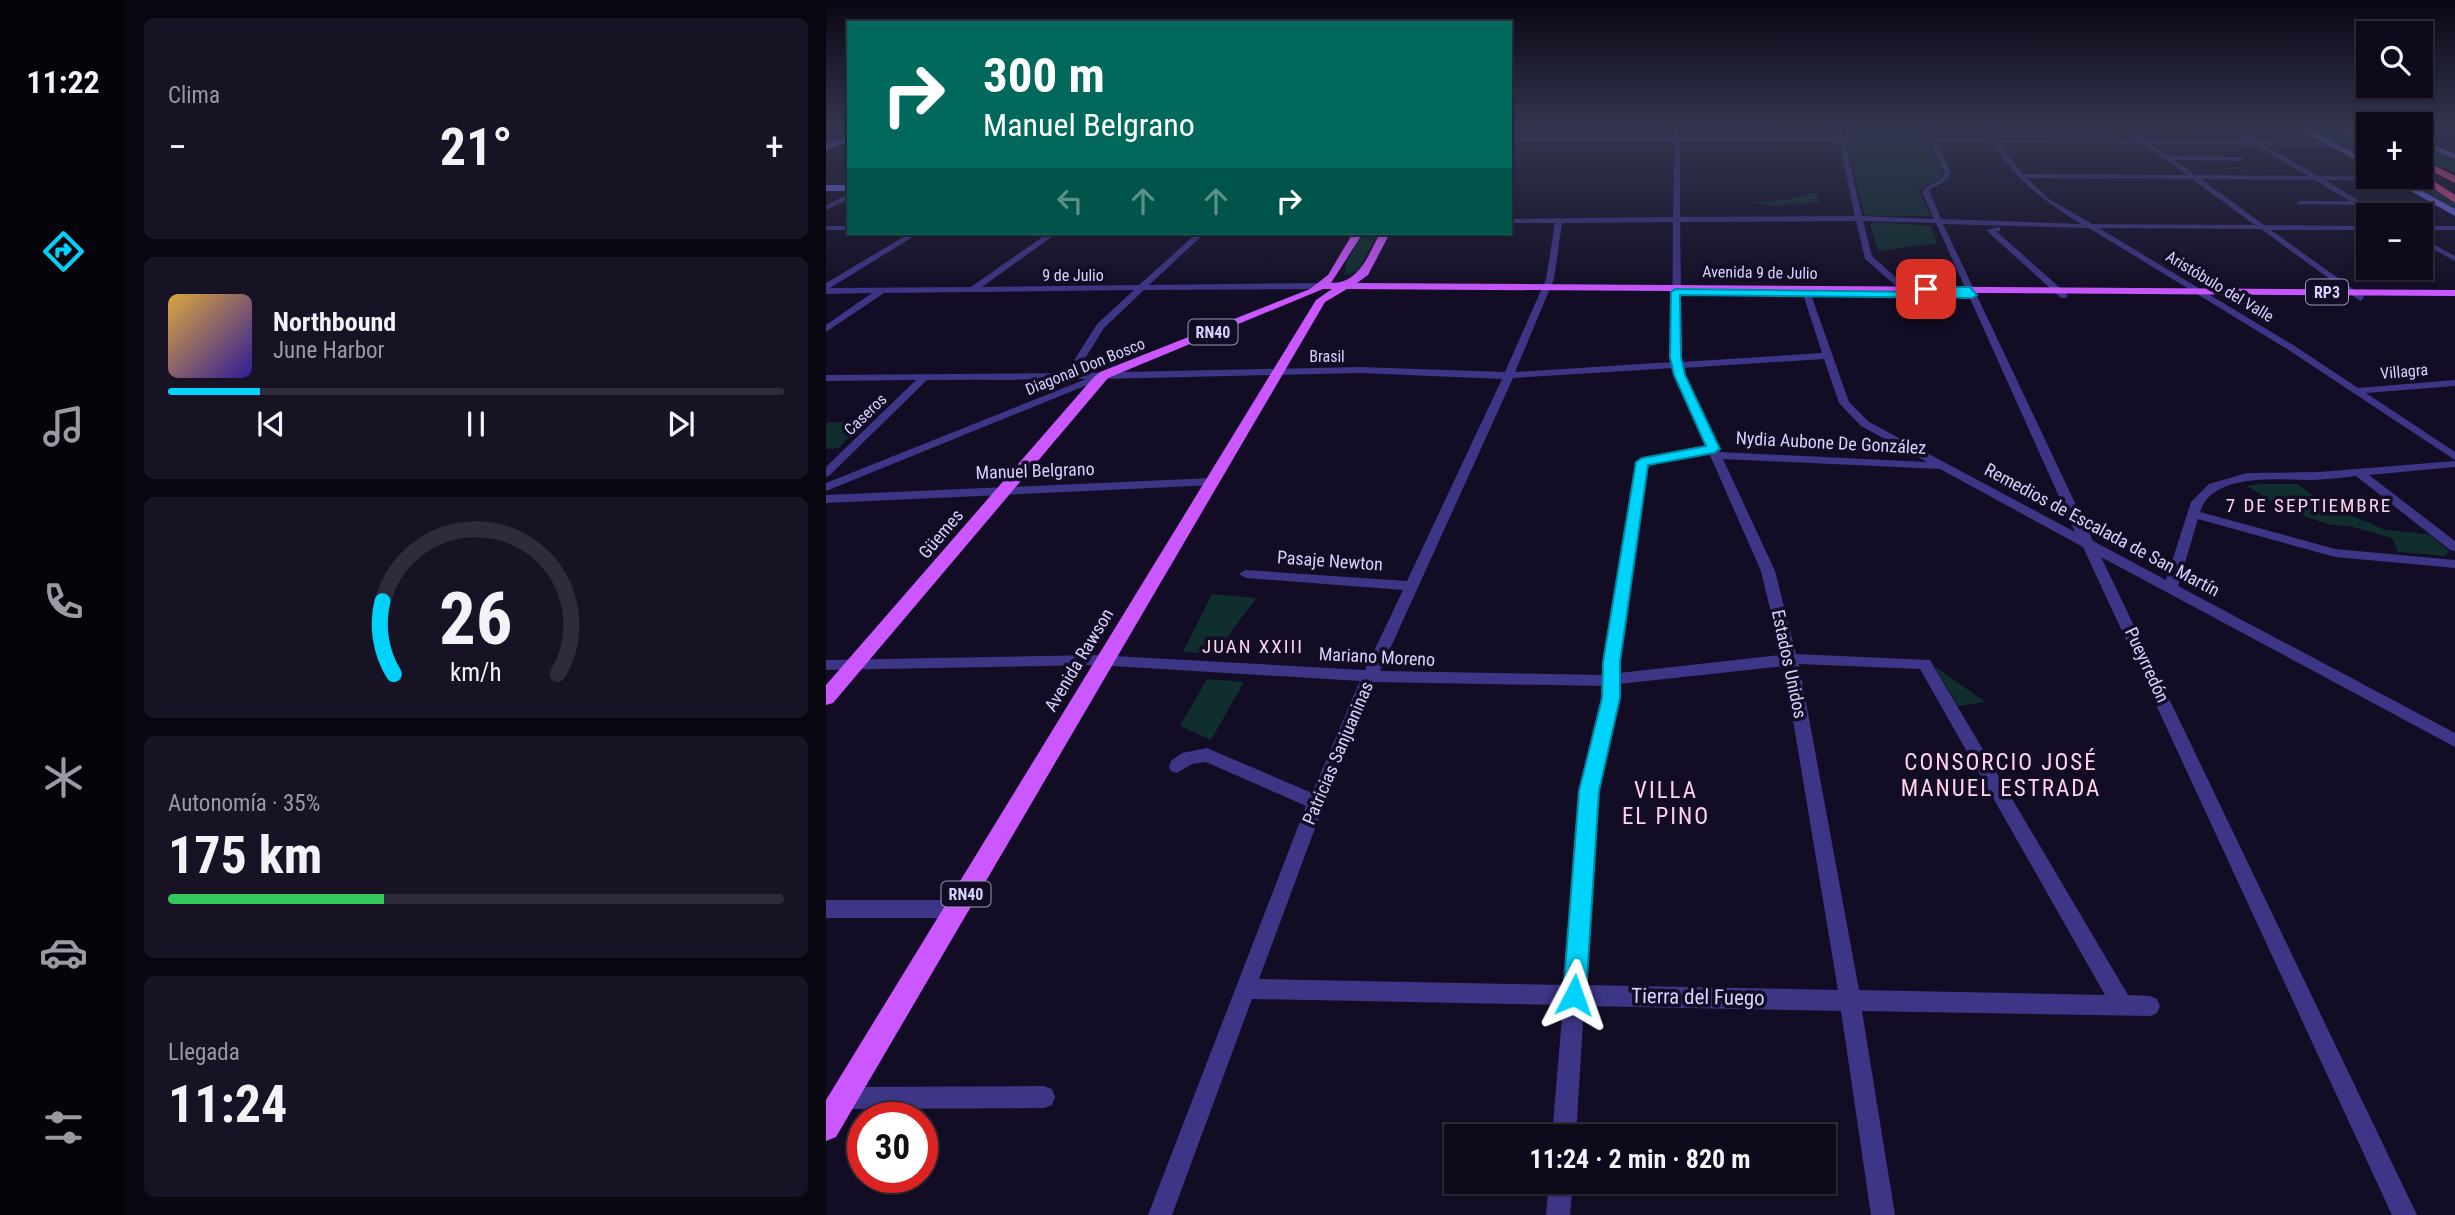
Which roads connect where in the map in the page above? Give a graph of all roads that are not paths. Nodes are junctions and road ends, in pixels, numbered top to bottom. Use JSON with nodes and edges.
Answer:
{"nodes":[{"id":1,"x":1676,"y":183,"type":"edge"},
{"id":2,"x":1851,"y":183,"type":"edge"},
{"id":3,"x":1938,"y":183,"type":"edge"},
{"id":4,"x":2028,"y":183,"type":"edge"},
{"id":5,"x":2202,"y":183,"type":"edge"},
{"id":6,"x":2322,"y":183,"type":"edge"},
{"id":7,"x":2433,"y":184,"type":"edge"},
{"id":8,"x":826,"y":186,"type":"edge"},
{"id":9,"x":847,"y":186,"type":"edge"},
{"id":10,"x":2412,"y":189,"type":"edge"},
{"id":11,"x":847,"y":197,"type":"edge"},
{"id":12,"x":2455,"y":200,"type":"edge"},
{"id":13,"x":2299,"y":203,"type":"dead end"},
{"id":14,"x":2356,"y":203,"type":"edge"},
{"id":15,"x":2358,"y":203,"type":"edge"},
{"id":16,"x":826,"y":208,"type":"edge"},
{"id":17,"x":2455,"y":213,"type":"edge"},
{"id":18,"x":1859,"y":218,"type":"junction"},
{"id":19,"x":1676,"y":219,"type":"junction"},
{"id":20,"x":1559,"y":220,"type":"junction"},
{"id":21,"x":1512,"y":221,"type":"edge"},
{"id":22,"x":1938,"y":221,"type":"junction"},
{"id":23,"x":2087,"y":226,"type":"junction"},
{"id":24,"x":2263,"y":227,"type":"junction"},
{"id":25,"x":826,"y":228,"type":"edge"},
{"id":26,"x":847,"y":228,"type":"edge"},
{"id":27,"x":2356,"y":228,"type":"edge"},
{"id":28,"x":2433,"y":228,"type":"edge"},
{"id":29,"x":2455,"y":228,"type":"edge"},
{"id":30,"x":1997,"y":229,"type":"dead end"},
{"id":31,"x":912,"y":235,"type":"edge"},
{"id":32,"x":1050,"y":235,"type":"edge"},
{"id":33,"x":1199,"y":235,"type":"edge"},
{"id":34,"x":1357,"y":235,"type":"edge"},
{"id":35,"x":1384,"y":235,"type":"edge"},
{"id":36,"x":2433,"y":246,"type":"edge"},
{"id":37,"x":2455,"y":259,"type":"edge"},
{"id":38,"x":1337,"y":268,"type":"junction"},
{"id":39,"x":1363,"y":275,"type":"junction"},
{"id":40,"x":1392,"y":286,"type":"junction"},
{"id":41,"x":1288,"y":287,"type":"joint"},
{"id":42,"x":1345,"y":287,"type":"junction"},
{"id":43,"x":1142,"y":288,"type":"junction"},
{"id":44,"x":1546,"y":288,"type":"junction"},
{"id":45,"x":826,"y":289,"type":"edge"},
{"id":46,"x":1675,"y":289,"type":"junction"},
{"id":47,"x":882,"y":290,"type":"junction"},
{"id":48,"x":971,"y":290,"type":"junction"},
{"id":49,"x":1367,"y":290,"type":"junction"},
{"id":50,"x":1806,"y":291,"type":"junction"},
{"id":51,"x":1319,"y":292,"type":"junction"},
{"id":52,"x":1907,"y":292,"type":"junction"},
{"id":53,"x":1971,"y":293,"type":"junction"},
{"id":54,"x":2061,"y":293,"type":"junction"},
{"id":55,"x":2455,"y":293,"type":"edge"},
{"id":56,"x":2203,"y":294,"type":"junction"},
{"id":57,"x":2356,"y":295,"type":"junction"},
{"id":58,"x":2455,"y":298,"type":"edge"},
{"id":59,"x":826,"y":329,"type":"edge"},
{"id":60,"x":1828,"y":356,"type":"junction"},
{"id":61,"x":1678,"y":365,"type":"junction"},
{"id":62,"x":1278,"y":371,"type":"junction"},
{"id":63,"x":1104,"y":375,"type":"junction"},
{"id":64,"x":1508,"y":375,"type":"junction"},
{"id":65,"x":1069,"y":376,"type":"junction"},
{"id":66,"x":925,"y":377,"type":"junction"},
{"id":67,"x":826,"y":378,"type":"edge"},
{"id":68,"x":2455,"y":383,"type":"edge"},
{"id":69,"x":1082,"y":390,"type":"junction"},
{"id":70,"x":2356,"y":391,"type":"junction"},
{"id":71,"x":1715,"y":452,"type":"junction"},
{"id":72,"x":2455,"y":457,"type":"edge"},
{"id":73,"x":2455,"y":464,"type":"edge"},
{"id":74,"x":1944,"y":467,"type":"junction"},
{"id":75,"x":828,"y":471,"type":"edge"},
{"id":76,"x":2358,"y":472,"type":"junction"},
{"id":77,"x":859,"y":473,"type":"junction"},
{"id":78,"x":1212,"y":482,"type":"junction"},
{"id":79,"x":826,"y":487,"type":"edge"},
{"id":80,"x":1003,"y":490,"type":"junction"},
{"id":81,"x":859,"y":496,"type":"junction"},
{"id":82,"x":826,"y":499,"type":"edge"},
{"id":83,"x":2194,"y":514,"type":"junction"},
{"id":84,"x":2089,"y":545,"type":"junction"},
{"id":85,"x":2455,"y":547,"type":"edge"},
{"id":86,"x":2455,"y":564,"type":"edge"},
{"id":87,"x":1246,"y":574,"type":"dead end"},
{"id":88,"x":1412,"y":586,"type":"junction"},
{"id":89,"x":2170,"y":589,"type":"junction"},
{"id":90,"x":1789,"y":659,"type":"junction"},
{"id":91,"x":1105,"y":660,"type":"junction"},
{"id":92,"x":856,"y":664,"type":"junction"},
{"id":93,"x":826,"y":665,"type":"edge"},
{"id":94,"x":1370,"y":677,"type":"junction"},
{"id":95,"x":1611,"y":680,"type":"junction"},
{"id":96,"x":826,"y":698,"type":"edge"},
{"id":97,"x":2455,"y":741,"type":"edge"},
{"id":98,"x":1177,"y":766,"type":"dead end"},
{"id":99,"x":1316,"y":803,"type":"junction"},
{"id":100,"x":826,"y":909,"type":"edge"},
{"id":101,"x":956,"y":909,"type":"junction"},
{"id":102,"x":1245,"y":989,"type":"junction"},
{"id":103,"x":1574,"y":995,"type":"junction"},
{"id":104,"x":1849,"y":1000,"type":"junction"},
{"id":105,"x":2122,"y":1005,"type":"junction"},
{"id":106,"x":2150,"y":1006,"type":"dead end"},
{"id":107,"x":1044,"y":1097,"type":"dead end"},
{"id":108,"x":844,"y":1098,"type":"junction"},
{"id":109,"x":1565,"y":1124,"type":"edge"},
{"id":110,"x":826,"y":1127,"type":"edge"},
{"id":111,"x":1560,"y":1194,"type":"edge"},
{"id":112,"x":1160,"y":1215,"type":"edge"},
{"id":113,"x":1559,"y":1215,"type":"edge"},
{"id":114,"x":1883,"y":1215,"type":"edge"},
{"id":115,"x":2404,"y":1215,"type":"edge"}],
"edges":[{"from":1,"to":19,"type":"street","name":"Estados Unidos"},
{"from":2,"to":18,"type":"street"},
{"from":3,"to":22,"type":"street","name":"Pueyrredón"},
{"from":4,"to":23,"type":"street","name":"Aristóbulo del Valle"},
{"from":5,"to":24,"type":"street"},
{"from":6,"to":15,"type":"street"},
{"from":7,"to":12,"type":"highway"},
{"from":8,"to":9,"type":"street"},
{"from":10,"to":17,"type":"street"},
{"from":11,"to":16,"type":"street"},
{"from":13,"to":14,"type":"street"},
{"from":18,"to":19,"type":"street"},
{"from":18,"to":22,"type":"street"},
{"from":18,"to":52,"type":"street"},
{"from":19,"to":20,"type":"street"},
{"from":19,"to":46,"type":"street","name":"Estados Unidos"},
{"from":20,"to":21,"type":"street"},
{"from":20,"to":44,"type":"street","name":"Patricias Sanjuaninas"},
{"from":22,"to":23,"type":"street"},
{"from":22,"to":53,"type":"street","name":"Pueyrredón"},
{"from":23,"to":24,"type":"street"},
{"from":23,"to":56,"type":"street","name":"Aristóbulo del Valle"},
{"from":24,"to":27,"type":"street"},
{"from":24,"to":57,"type":"street"},
{"from":25,"to":26,"type":"street"},
{"from":28,"to":29,"type":"street"},
{"from":30,"to":54,"type":"street"},
{"from":31,"to":45,"type":"street"},
{"from":32,"to":48,"type":"street"},
{"from":33,"to":43,"type":"street"},
{"from":34,"to":38,"type":"main road","name":"Avenida Rawson","number":"RN40"},
{"from":35,"to":39,"type":"main road"},
{"from":36,"to":37,"type":"street"},
{"from":38,"to":42,"type":"main road"},
{"from":38,"to":51,"type":"main road","name":"Avenida Rawson","number":"RN40"},
{"from":39,"to":40,"type":"main road"},
{"from":39,"to":42,"type":"main road","name":"Avenida Rawson","number":"RN40"},
{"from":40,"to":42,"type":"main road","name":"Avenida 9 de Julio"},
{"from":40,"to":44,"type":"main road","name":"Avenida 9 de Julio"},
{"from":41,"to":43,"type":"street","name":"9 de Julio"},
{"from":41,"to":51,"type":"main road"},
{"from":42,"to":49,"type":"main road","name":"Avenida 9 de Julio"},
{"from":42,"to":49,"type":"main road"},
{"from":42,"to":51,"type":"main road","name":"Avenida Rawson","number":"RN40"},
{"from":43,"to":48,"type":"street","name":"9 de Julio"},
{"from":43,"to":65,"type":"street"},
{"from":44,"to":46,"type":"main road","name":"Avenida 9 de Julio"},
{"from":44,"to":49,"type":"main road","name":"Avenida 9 de Julio"},
{"from":44,"to":64,"type":"street","name":"Patricias Sanjuaninas"},
{"from":45,"to":47,"type":"street","name":"9 de Julio"},
{"from":46,"to":50,"type":"main road","name":"Avenida 9 de Julio"},
{"from":46,"to":61,"type":"street","name":"Estados Unidos"},
{"from":47,"to":48,"type":"street","name":"9 de Julio"},
{"from":47,"to":59,"type":"street"},
{"from":50,"to":52,"type":"main road","name":"Avenida 9 de Julio"},
{"from":50,"to":60,"type":"street","name":"Remedios de Escalada de San Martín"},
{"from":51,"to":62,"type":"main road","name":"Avenida Rawson","number":"RN40"},
{"from":51,"to":63,"type":"main road","name":"Diagonal Don Bosco","number":"RN40"},
{"from":52,"to":53,"type":"main road","name":"Avenida 9 de Julio"},
{"from":53,"to":54,"type":"main road","name":"Avenida 9 de Julio"},
{"from":53,"to":84,"type":"street","name":"Pueyrredón"},
{"from":54,"to":56,"type":"main road","name":"Avenida 9 de Julio"},
{"from":55,"to":57,"type":"main road","number":"RP3"},
{"from":56,"to":57,"type":"main road","number":"RP3"},
{"from":56,"to":70,"type":"street","name":"Aristóbulo del Valle"},
{"from":57,"to":58,"type":"main road","number":"RP3"},
{"from":60,"to":61,"type":"street","name":"Brasil"},
{"from":60,"to":74,"type":"street","name":"Remedios de Escalada de San Martín"},
{"from":61,"to":64,"type":"street","name":"Brasil"},
{"from":61,"to":71,"type":"street","name":"Estados Unidos"},
{"from":62,"to":63,"type":"street","name":"Brasil"},
{"from":62,"to":64,"type":"street","name":"Brasil"},
{"from":62,"to":78,"type":"main road","name":"Avenida Rawson","number":"RN40"},
{"from":63,"to":65,"type":"street","name":"Brasil"},
{"from":63,"to":69,"type":"main road","name":"Güemes","number":"RN40"},
{"from":64,"to":88,"type":"street","name":"Patricias Sanjuaninas"},
{"from":65,"to":66,"type":"street","name":"Brasil"},
{"from":65,"to":69,"type":"street"},
{"from":66,"to":67,"type":"street","name":"Brasil"},
{"from":66,"to":75,"type":"street","name":"Caseros"},
{"from":68,"to":70,"type":"street","name":"Villagra"},
{"from":69,"to":77,"type":"street","name":"Diagonal Don Bosco"},
{"from":69,"to":80,"type":"main road","name":"Güemes","number":"RN40"},
{"from":70,"to":72,"type":"street","name":"Aristóbulo del Valle"},
{"from":71,"to":74,"type":"street","name":"Nydia Aubone De González"},
{"from":71,"to":90,"type":"street","name":"Estados Unidos"},
{"from":71,"to":95,"type":"street"},
{"from":73,"to":76,"type":"street"},
{"from":74,"to":84,"type":"street","name":"Remedios de Escalada de San Martín"},
{"from":75,"to":77,"type":"street","name":"Diagonal Don Bosco"},
{"from":76,"to":83,"type":"street"},
{"from":76,"to":85,"type":"street"},
{"from":77,"to":79,"type":"street","name":"Diagonal Don Bosco"},
{"from":78,"to":80,"type":"street","name":"Manuel Belgrano"},
{"from":78,"to":91,"type":"main road","name":"Avenida Rawson","number":"RN40"},
{"from":79,"to":81,"type":"street","name":"Manuel Belgrano"},
{"from":80,"to":81,"type":"street","name":"Manuel Belgrano"},
{"from":80,"to":92,"type":"main road","name":"Güemes","number":"RN40"},
{"from":81,"to":82,"type":"street","name":"Manuel Belgrano"},
{"from":83,"to":86,"type":"street"},
{"from":83,"to":89,"type":"street"},
{"from":84,"to":89,"type":"street","name":"Remedios de Escalada de San Martín"},
{"from":84,"to":115,"type":"street","name":"Pueyrredón"},
{"from":87,"to":88,"type":"street","name":"Pasaje Newton"},
{"from":88,"to":94,"type":"street","name":"Patricias Sanjuaninas"},
{"from":89,"to":97,"type":"street","name":"Remedios de Escalada de San Martín"},
{"from":90,"to":95,"type":"street","name":"Mariano Moreno"},
{"from":90,"to":104,"type":"street","name":"Estados Unidos"},
{"from":90,"to":105,"type":"street","name":"Mariano Moreno"},
{"from":91,"to":92,"type":"street","name":"Mariano Moreno"},
{"from":91,"to":94,"type":"street","name":"Mariano Moreno"},
{"from":91,"to":101,"type":"main road","name":"Avenida Rawson","number":"RN40"},
{"from":92,"to":93,"type":"street","name":"Mariano Moreno"},
{"from":92,"to":96,"type":"main road","name":"Güemes","number":"RN40"},
{"from":94,"to":95,"type":"street","name":"Mariano Moreno"},
{"from":94,"to":99,"type":"street","name":"Patricias Sanjuaninas"},
{"from":95,"to":103,"type":"street"},
{"from":98,"to":99,"type":"street"},
{"from":99,"to":102,"type":"street","name":"Patricias Sanjuaninas"},
{"from":100,"to":101,"type":"street"},
{"from":101,"to":108,"type":"main road","name":"Avenida Rawson","number":"RN40"},
{"from":102,"to":103,"type":"street","name":"Tierra del Fuego"},
{"from":102,"to":112,"type":"street","name":"Patricias Sanjuaninas"},
{"from":103,"to":104,"type":"street","name":"Tierra del Fuego"},
{"from":103,"to":109,"type":"street"},
{"from":104,"to":105,"type":"street","name":"Tierra del Fuego"},
{"from":104,"to":114,"type":"street","name":"Estados Unidos"},
{"from":105,"to":106,"type":"street","name":"Tierra del Fuego"},
{"from":107,"to":108,"type":"street"},
{"from":108,"to":110,"type":"main road","name":"Avenida Rawson","number":"RN40"},
{"from":111,"to":113,"type":"street"}]}
